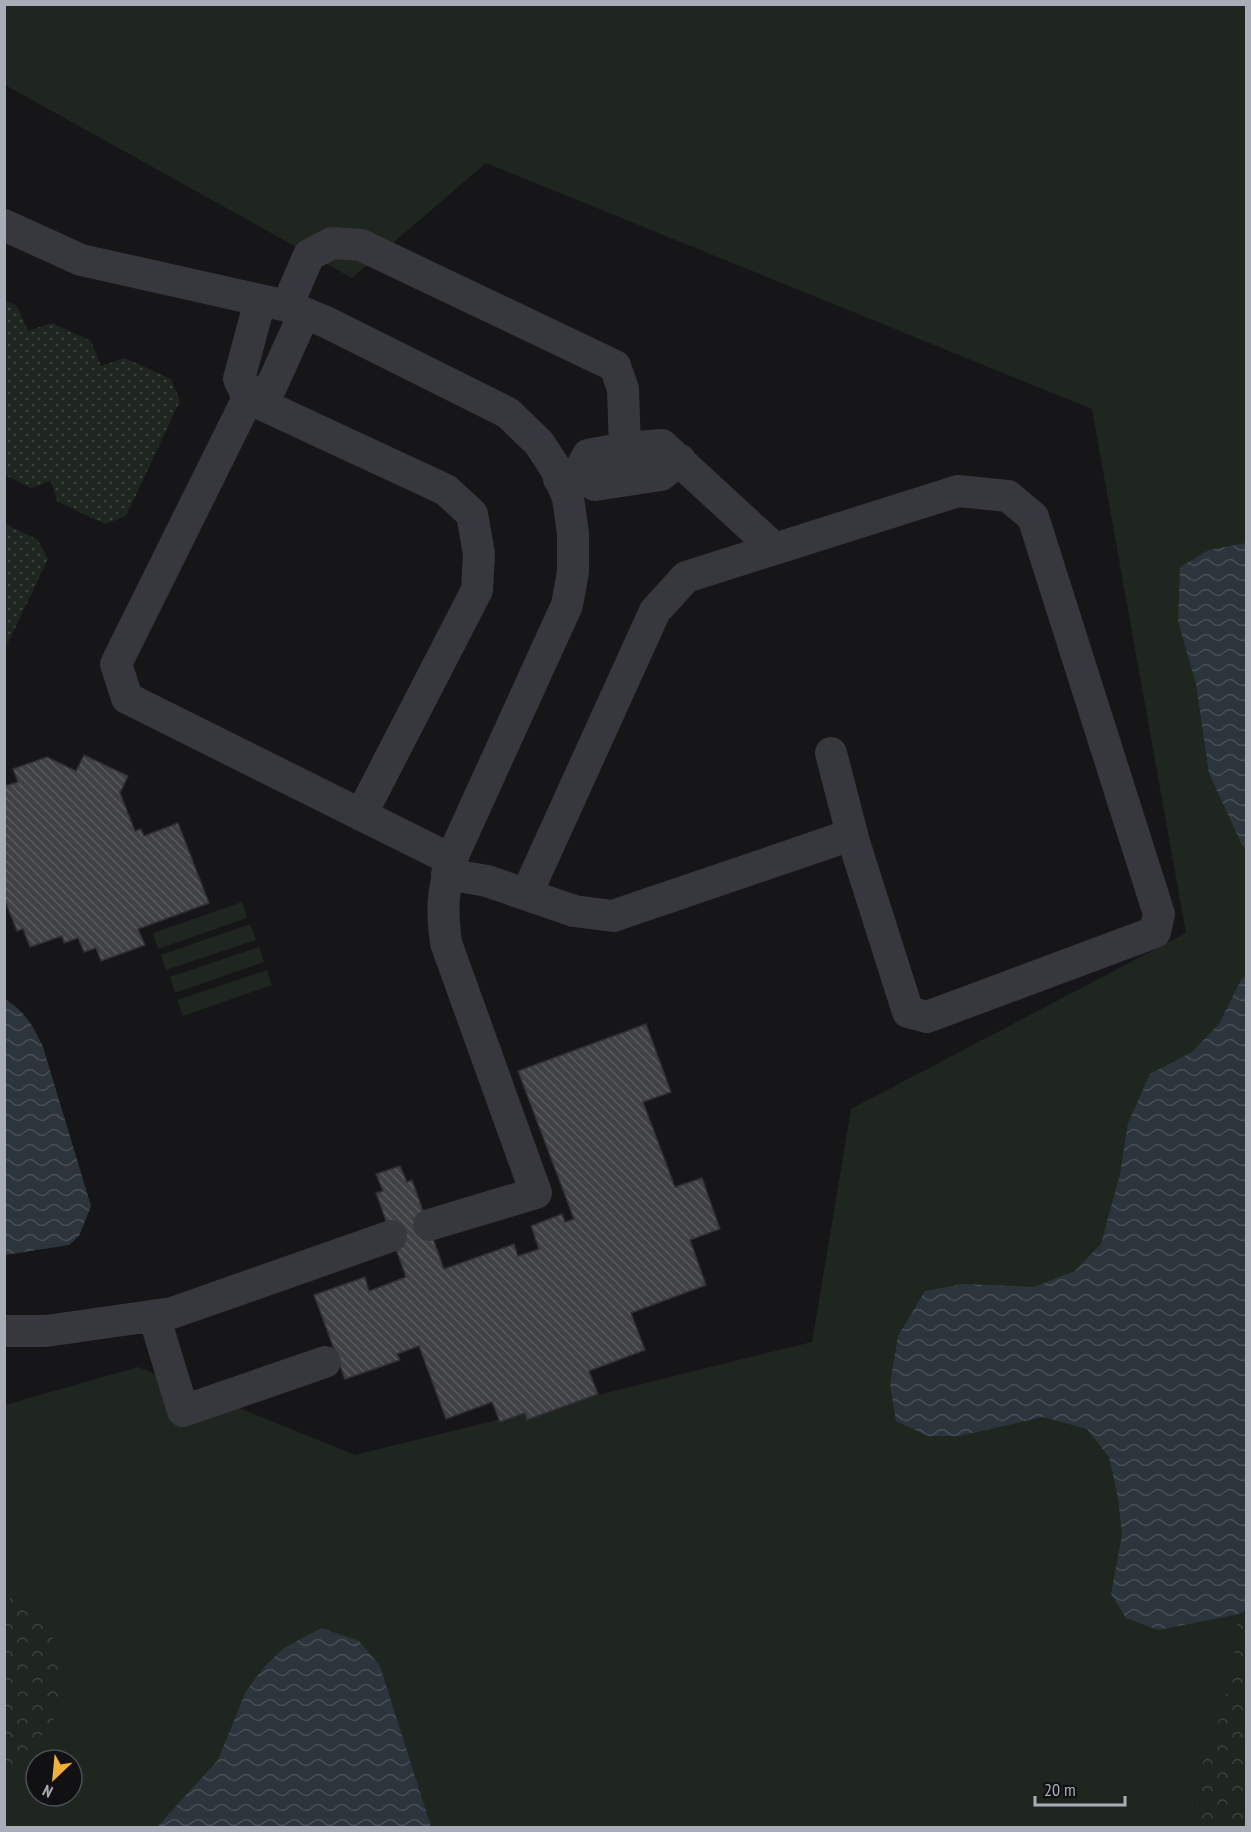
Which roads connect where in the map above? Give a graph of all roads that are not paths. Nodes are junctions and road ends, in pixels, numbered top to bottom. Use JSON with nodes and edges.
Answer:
{"nodes":[{"id":1,"x":4,"y":225,"type":"edge"},
{"id":2,"x":284,"y":307,"type":"junction"},
{"id":3,"x":248,"y":398,"type":"junction"},
{"id":4,"x":625,"y":448,"type":"junction"},
{"id":5,"x":680,"y":460,"type":"junction"},
{"id":6,"x":569,"y":477,"type":"junction"},
{"id":7,"x":775,"y":549,"type":"junction"},
{"id":8,"x":831,"y":753,"type":"dead end"},
{"id":9,"x":361,"y":815,"type":"junction"},
{"id":10,"x":854,"y":842,"type":"junction"},
{"id":11,"x":450,"y":867,"type":"junction"},
{"id":12,"x":527,"y":894,"type":"junction"},
{"id":13,"x":429,"y":1226,"type":"dead end"},
{"id":14,"x":391,"y":1236,"type":"dead end"},
{"id":15,"x":154,"y":1316,"type":"junction"},
{"id":16,"x":4,"y":1332,"type":"edge"},
{"id":17,"x":326,"y":1362,"type":"dead end"}],
"edges":[{"from":1,"to":2,"type":"street"},
{"from":2,"to":3,"type":"street"},
{"from":2,"to":3,"type":"street"},
{"from":2,"to":4,"type":"street"},
{"from":2,"to":6,"type":"street"},
{"from":3,"to":9,"type":"street"},
{"from":3,"to":9,"type":"street"},
{"from":4,"to":5,"type":"street"},
{"from":4,"to":6,"type":"street"},
{"from":5,"to":6,"type":"street"},
{"from":5,"to":7,"type":"street"},
{"from":6,"to":11,"type":"street"},
{"from":7,"to":10,"type":"street"},
{"from":7,"to":12,"type":"street"},
{"from":8,"to":10,"type":"street"},
{"from":9,"to":11,"type":"street"},
{"from":10,"to":12,"type":"street"},
{"from":11,"to":12,"type":"street"},
{"from":11,"to":13,"type":"street"},
{"from":14,"to":15,"type":"street"},
{"from":15,"to":16,"type":"street"},
{"from":15,"to":17,"type":"street"}]}
